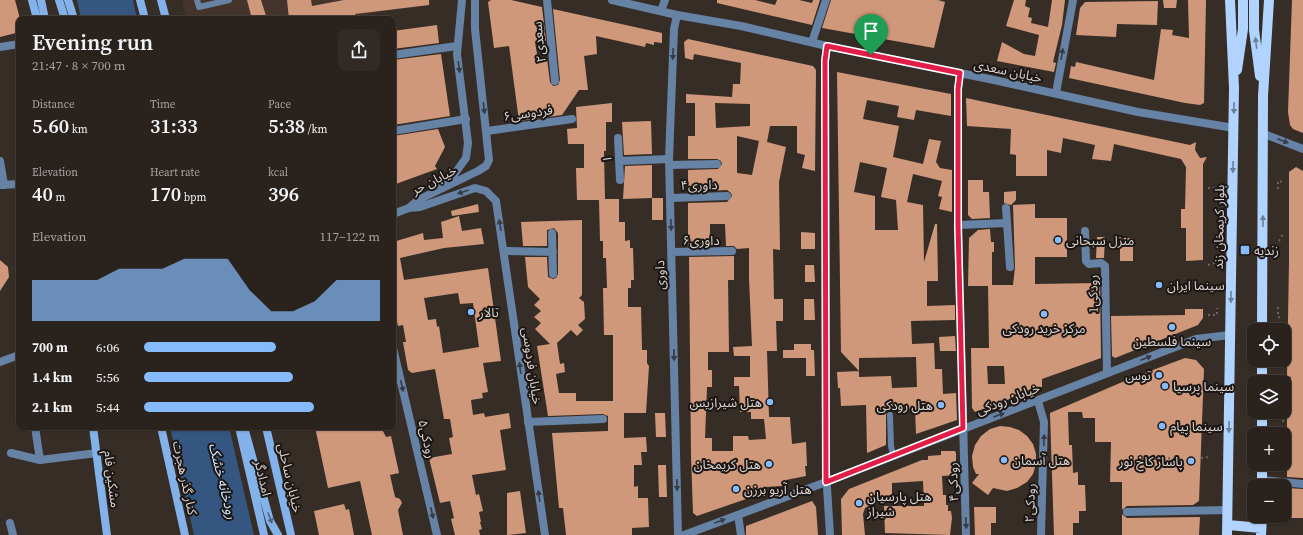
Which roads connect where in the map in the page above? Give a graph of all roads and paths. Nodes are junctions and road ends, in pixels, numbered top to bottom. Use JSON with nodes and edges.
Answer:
{"nodes":[{"id":1,"x":32,"y":0,"type":"edge"},
{"id":2,"x":41,"y":0,"type":"edge"},
{"id":3,"x":59,"y":0,"type":"edge"},
{"id":4,"x":68,"y":0,"type":"edge"},
{"id":5,"x":140,"y":0,"type":"edge"},
{"id":6,"x":161,"y":0,"type":"edge"},
{"id":7,"x":197,"y":0,"type":"edge"},
{"id":8,"x":229,"y":0,"type":"edge"},
{"id":9,"x":462,"y":0,"type":"edge"},
{"id":10,"x":475,"y":0,"type":"edge"},
{"id":11,"x":548,"y":0,"type":"edge"},
{"id":12,"x":612,"y":0,"type":"edge"},
{"id":13,"x":665,"y":0,"type":"edge"},
{"id":14,"x":826,"y":0,"type":"edge"},
{"id":15,"x":1073,"y":0,"type":"edge"},
{"id":16,"x":1230,"y":0,"type":"edge"},
{"id":17,"x":1244,"y":0,"type":"edge"},
{"id":18,"x":1254,"y":0,"type":"edge"},
{"id":19,"x":1269,"y":0,"type":"edge"},
{"id":20,"x":661,"y":11,"type":"junction"},
{"id":21,"x":677,"y":15,"type":"junction"},
{"id":22,"x":36,"y":16,"type":"edge"},
{"id":23,"x":44,"y":16,"type":"edge"},
{"id":24,"x":63,"y":16,"type":"edge"},
{"id":25,"x":73,"y":16,"type":"edge"},
{"id":26,"x":144,"y":16,"type":"edge"},
{"id":27,"x":165,"y":16,"type":"edge"},
{"id":28,"x":812,"y":42,"type":"junction"},
{"id":29,"x":16,"y":44,"type":"edge"},
{"id":30,"x":457,"y":46,"type":"junction"},
{"id":31,"x":827,"y":46,"type":"junction"},
{"id":32,"x":0,"y":47,"type":"edge"},
{"id":33,"x":396,"y":55,"type":"edge"},
{"id":34,"x":960,"y":73,"type":"junction"},
{"id":35,"x":555,"y":81,"type":"dead end"},
{"id":36,"x":1234,"y":88,"type":"junction"},
{"id":37,"x":1056,"y":93,"type":"junction"},
{"id":38,"x":1263,"y":96,"type":"junction"},
{"id":39,"x":466,"y":119,"type":"junction"},
{"id":40,"x":572,"y":119,"type":"dead end"},
{"id":41,"x":1234,"y":128,"type":"junction"},
{"id":42,"x":487,"y":130,"type":"junction"},
{"id":43,"x":396,"y":131,"type":"edge"},
{"id":44,"x":1264,"y":134,"type":"junction"},
{"id":45,"x":618,"y":138,"type":"dead end"},
{"id":46,"x":1303,"y":148,"type":"edge"},
{"id":47,"x":0,"y":161,"type":"edge"},
{"id":48,"x":620,"y":161,"type":"junction"},
{"id":49,"x":670,"y":162,"type":"junction"},
{"id":50,"x":717,"y":164,"type":"dead end"},
{"id":51,"x":620,"y":180,"type":"dead end"},
{"id":52,"x":1284,"y":182,"type":"dead end"},
{"id":53,"x":16,"y":184,"type":"edge"},
{"id":54,"x":2,"y":185,"type":"edge"},
{"id":55,"x":1208,"y":188,"type":"dead end"},
{"id":56,"x":1278,"y":189,"type":"dead end"},
{"id":57,"x":1217,"y":195,"type":"dead end"},
{"id":58,"x":727,"y":196,"type":"dead end"},
{"id":59,"x":671,"y":198,"type":"junction"},
{"id":60,"x":418,"y":200,"type":"junction"},
{"id":61,"x":409,"y":208,"type":"junction"},
{"id":62,"x":1006,"y":208,"type":"dead end"},
{"id":63,"x":396,"y":213,"type":"edge"},
{"id":64,"x":1007,"y":223,"type":"junction"},
{"id":65,"x":958,"y":224,"type":"junction"},
{"id":66,"x":1085,"y":231,"type":"dead end"},
{"id":67,"x":552,"y":233,"type":"dead end"},
{"id":68,"x":1283,"y":234,"type":"dead end"},
{"id":69,"x":1279,"y":241,"type":"dead end"},
{"id":70,"x":504,"y":251,"type":"junction"},
{"id":71,"x":553,"y":252,"type":"junction"},
{"id":72,"x":672,"y":252,"type":"junction"},
{"id":73,"x":732,"y":252,"type":"dead end"},
{"id":74,"x":1217,"y":262,"type":"dead end"},
{"id":75,"x":1208,"y":265,"type":"dead end"},
{"id":76,"x":1010,"y":267,"type":"dead end"},
{"id":77,"x":553,"y":274,"type":"dead end"},
{"id":78,"x":1278,"y":307,"type":"dead end"},
{"id":79,"x":1217,"y":308,"type":"dead end"},
{"id":80,"x":1208,"y":315,"type":"dead end"},
{"id":81,"x":1282,"y":318,"type":"dead end"},
{"id":82,"x":1262,"y":323,"type":"edge"},
{"id":83,"x":1230,"y":335,"type":"junction"},
{"id":84,"x":16,"y":356,"type":"edge"},
{"id":85,"x":396,"y":361,"type":"edge"},
{"id":86,"x":0,"y":362,"type":"edge"},
{"id":87,"x":1107,"y":373,"type":"junction"},
{"id":88,"x":1038,"y":401,"type":"junction"},
{"id":89,"x":890,"y":415,"type":"dead end"},
{"id":90,"x":603,"y":419,"type":"dead end"},
{"id":91,"x":1282,"y":421,"type":"dead end"},
{"id":92,"x":1286,"y":421,"type":"dead end"},
{"id":93,"x":528,"y":422,"type":"junction"},
{"id":94,"x":963,"y":428,"type":"junction"},
{"id":95,"x":35,"y":430,"type":"edge"},
{"id":96,"x":93,"y":430,"type":"edge"},
{"id":97,"x":162,"y":430,"type":"edge"},
{"id":98,"x":240,"y":430,"type":"edge"},
{"id":99,"x":245,"y":430,"type":"edge"},
{"id":100,"x":267,"y":430,"type":"edge"},
{"id":101,"x":11,"y":453,"type":"dead end"},
{"id":102,"x":97,"y":453,"type":"junction"},
{"id":103,"x":893,"y":455,"type":"junction"},
{"id":104,"x":1209,"y":457,"type":"dead end"},
{"id":105,"x":1181,"y":458,"type":"dead end"},
{"id":106,"x":1201,"y":458,"type":"dead end"},
{"id":107,"x":1138,"y":459,"type":"dead end"},
{"id":108,"x":40,"y":460,"type":"junction"},
{"id":109,"x":826,"y":482,"type":"junction"},
{"id":110,"x":1291,"y":484,"type":"edge"},
{"id":111,"x":1303,"y":484,"type":"edge"},
{"id":112,"x":1228,"y":510,"type":"junction"},
{"id":113,"x":1127,"y":512,"type":"dead end"},
{"id":114,"x":738,"y":515,"type":"junction"},
{"id":115,"x":10,"y":523,"type":"dead end"},
{"id":116,"x":1228,"y":530,"type":"edge"},
{"id":117,"x":1261,"y":531,"type":"edge"},
{"id":118,"x":688,"y":534,"type":"edge"},
{"id":119,"x":13,"y":535,"type":"edge"},
{"id":120,"x":107,"y":535,"type":"edge"},
{"id":121,"x":185,"y":535,"type":"edge"},
{"id":122,"x":264,"y":535,"type":"edge"},
{"id":123,"x":278,"y":535,"type":"edge"},
{"id":124,"x":291,"y":535,"type":"edge"},
{"id":125,"x":437,"y":535,"type":"edge"},
{"id":126,"x":544,"y":535,"type":"edge"},
{"id":127,"x":678,"y":535,"type":"edge"},
{"id":128,"x":741,"y":535,"type":"edge"},
{"id":129,"x":830,"y":535,"type":"edge"},
{"id":130,"x":966,"y":535,"type":"edge"},
{"id":131,"x":1041,"y":535,"type":"edge"}],
"edges":[{"from":1,"to":22,"type":"main road"},
{"from":2,"to":23,"type":"main road"},
{"from":3,"to":24,"type":"main road"},
{"from":4,"to":25,"type":"main road"},
{"from":5,"to":26,"type":"main road"},
{"from":6,"to":27,"type":"main road"},
{"from":7,"to":8,"type":"lane"},
{"from":9,"to":30,"type":"street"},
{"from":10,"to":42,"type":"street","one_way":true},
{"from":11,"to":35,"type":"street","name":"سعدی۲"},
{"from":12,"to":20,"type":"street","name":"خیابان سعدی"},
{"from":13,"to":20,"type":"street"},
{"from":14,"to":28,"type":"street"},
{"from":37,"to":15,"type":"street","one_way":true},
{"from":16,"to":36,"type":"main road","name":"بلوار کریمخان زند"},
{"from":17,"to":36,"type":"main road","name":"بلوار کریمخان زند"},
{"from":38,"to":18,"type":"main road","one_way":true},
{"from":19,"to":38,"type":"main road"},
{"from":20,"to":21,"type":"street","name":"خیابان سعدی"},
{"from":21,"to":28,"type":"street","name":"خیابان سعدی"},
{"from":21,"to":49,"type":"street","name":"داوری","one_way":true},
{"from":28,"to":31,"type":"street","name":"خیابان سعدی"},
{"from":29,"to":32,"type":"street"},
{"from":30,"to":33,"type":"street"},
{"from":30,"to":39,"type":"street","one_way":true},
{"from":31,"to":34,"type":"street","name":"خیابان سعدی"},
{"from":31,"to":109,"type":"street"},
{"from":34,"to":37,"type":"street","name":"خیابان سعدی"},
{"from":34,"to":65,"type":"street","name":"رودکی۴"},
{"from":36,"to":41,"type":"main road","name":"بلوار کریمخان زند","one_way":true},
{"from":37,"to":41,"type":"street","name":"خیابان سعدی"},
{"from":38,"to":44,"type":"main road"},
{"from":39,"to":43,"type":"street"},
{"from":39,"to":60,"type":"street"},
{"from":40,"to":42,"type":"street","name":"فردوسی۶"},
{"from":41,"to":83,"type":"main road","name":"بلوار کریمخان زند","one_way":true},
{"from":42,"to":60,"type":"street","name":"خیابان حر"},
{"from":44,"to":46,"type":"street","one_way":true},
{"from":82,"to":44,"type":"main road","one_way":true},
{"from":45,"to":48,"type":"street","name":"۱"},
{"from":47,"to":54,"type":"street"},
{"from":48,"to":49,"type":"street"},
{"from":48,"to":51,"type":"street","name":"۱"},
{"from":49,"to":50,"type":"street"},
{"from":49,"to":59,"type":"street","name":"داوری"},
{"from":52,"to":56,"type":"path"},
{"from":53,"to":54,"type":"street"},
{"from":55,"to":57,"type":"path"},
{"from":58,"to":59,"type":"street","name":"داوری۴"},
{"from":59,"to":72,"type":"street","name":"داوری","one_way":true},
{"from":60,"to":61,"type":"street","name":"خیابان حر"},
{"from":61,"to":63,"type":"street","name":"خیابان حر"},
{"from":70,"to":61,"type":"street","name":"خیابان فردوسی","one_way":true},
{"from":62,"to":64,"type":"street"},
{"from":64,"to":65,"type":"street"},
{"from":64,"to":76,"type":"street"},
{"from":65,"to":94,"type":"street","name":"رودکی۴"},
{"from":66,"to":87,"type":"street","name":"1رودکی"},
{"from":67,"to":71,"type":"street"},
{"from":68,"to":69,"type":"path"},
{"from":70,"to":71,"type":"street"},
{"from":93,"to":70,"type":"street","name":"خیابان فردوسی","one_way":true},
{"from":71,"to":77,"type":"street"},
{"from":72,"to":73,"type":"street","name":"داوری۶"},
{"from":72,"to":127,"type":"street","name":"داوری","one_way":true},
{"from":74,"to":75,"type":"path"},
{"from":78,"to":81,"type":"path"},
{"from":79,"to":80,"type":"path"},
{"from":87,"to":83,"type":"street","name":"خیابان رودکی","one_way":true},
{"from":83,"to":112,"type":"main road","name":"بلوار کریمخان زند","one_way":true},
{"from":84,"to":86,"type":"street"},
{"from":85,"to":125,"type":"street","name":"رودکی۵","one_way":true},
{"from":87,"to":88,"type":"street","name":"خیابان رودکی"},
{"from":94,"to":88,"type":"street","name":"خیابان رودکی","one_way":true},
{"from":131,"to":88,"type":"street","name":"رودکی۲","one_way":true},
{"from":89,"to":103,"type":"lane"},
{"from":90,"to":93,"type":"street"},
{"from":91,"to":92,"type":"path"},
{"from":126,"to":93,"type":"street","name":"خیابان فردوسی","one_way":true},
{"from":94,"to":103,"type":"street","name":"خیابان رودکی"},
{"from":94,"to":130,"type":"street","name":"رودکی۴","one_way":true},
{"from":95,"to":108,"type":"street"},
{"from":96,"to":102,"type":"main road","name":"مشکین فام"},
{"from":97,"to":121,"type":"main road","name":"کنار گذر هجرت"},
{"from":98,"to":122,"type":"main road","name":"امدادگر"},
{"from":99,"to":123,"type":"main road","one_way":true},
{"from":100,"to":124,"type":"main road","name":"خیابان ساحلی"},
{"from":101,"to":108,"type":"street"},
{"from":102,"to":108,"type":"street"},
{"from":102,"to":120,"type":"main road","name":"مشکین فام"},
{"from":103,"to":109,"type":"street","name":"خیابان رودکی"},
{"from":104,"to":106,"type":"path"},
{"from":105,"to":107,"type":"path"},
{"from":109,"to":114,"type":"street","name":"خیابان رودکی"},
{"from":109,"to":129,"type":"street"},
{"from":110,"to":111,"type":"street"},
{"from":112,"to":113,"type":"street"},
{"from":112,"to":116,"type":"main road","name":"بلوار کریمخان زند"},
{"from":118,"to":114,"type":"street","name":"خیابان رودکی","one_way":true},
{"from":114,"to":128,"type":"street"},
{"from":115,"to":119,"type":"street"},
{"from":116,"to":117,"type":"main road"}]}
